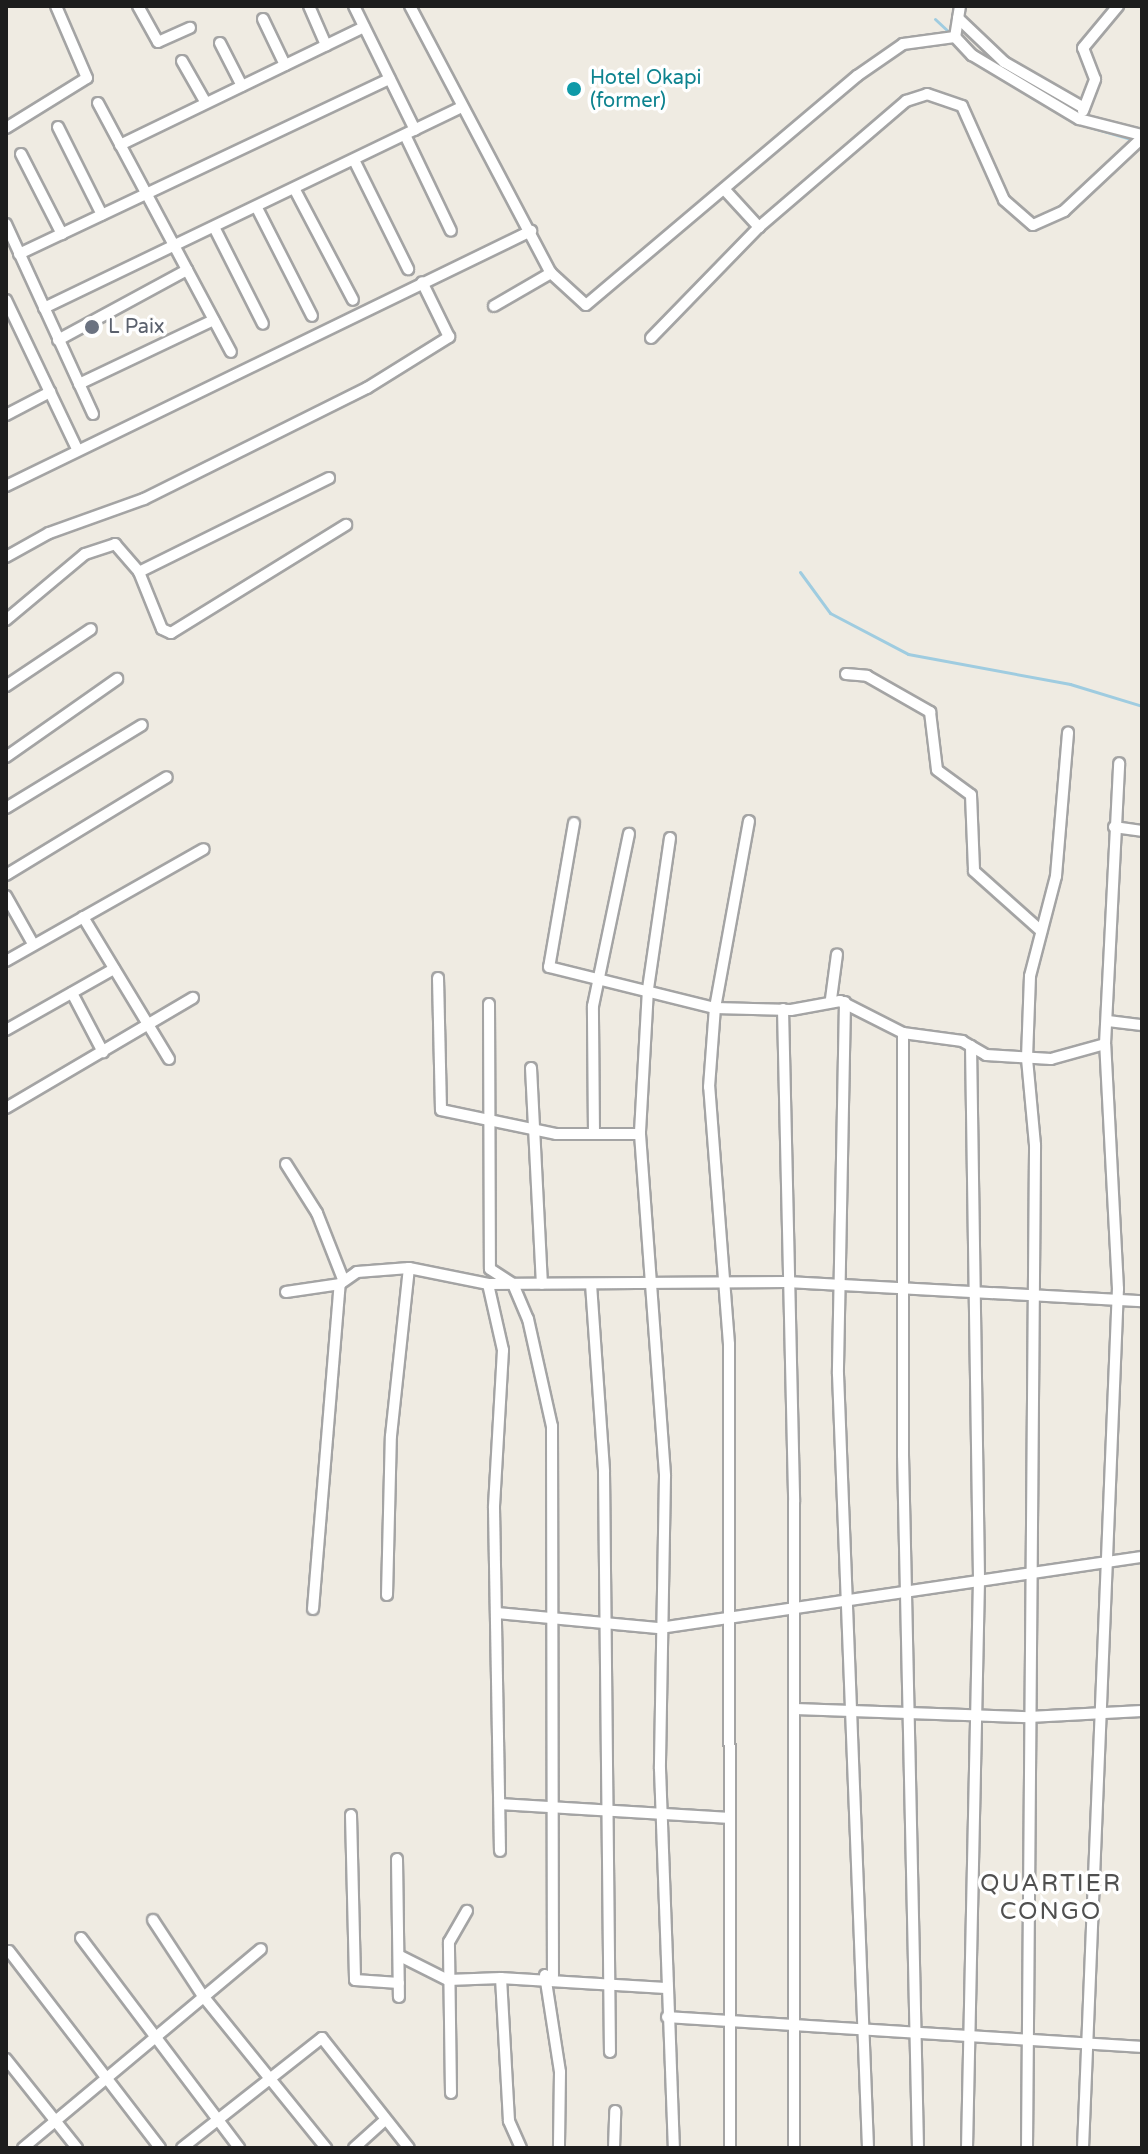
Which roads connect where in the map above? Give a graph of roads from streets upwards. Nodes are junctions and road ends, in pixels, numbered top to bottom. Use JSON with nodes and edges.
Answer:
{"nodes":[{"id":1,"x":56,"y":6,"type":"edge"},
{"id":2,"x":138,"y":6,"type":"edge"},
{"id":3,"x":309,"y":6,"type":"edge"},
{"id":4,"x":354,"y":6,"type":"edge"},
{"id":5,"x":410,"y":6,"type":"edge"},
{"id":6,"x":1118,"y":6,"type":"edge"},
{"id":7,"x":959,"y":12,"type":"edge"},
{"id":8,"x":263,"y":19,"type":"dead end"},
{"id":9,"x":364,"y":27,"type":"junction"},
{"id":10,"x":190,"y":28,"type":"dead end"},
{"id":11,"x":951,"y":38,"type":"junction"},
{"id":12,"x":220,"y":43,"type":"dead end"},
{"id":13,"x":981,"y":44,"type":"junction"},
{"id":14,"x":326,"y":45,"type":"junction"},
{"id":15,"x":972,"y":55,"type":"junction"},
{"id":16,"x":182,"y":61,"type":"dead end"},
{"id":17,"x":285,"y":65,"type":"junction"},
{"id":18,"x":390,"y":79,"type":"junction"},
{"id":19,"x":242,"y":86,"type":"junction"},
{"id":20,"x":98,"y":103,"type":"dead end"},
{"id":21,"x":206,"y":103,"type":"junction"},
{"id":22,"x":461,"y":107,"type":"junction"},
{"id":23,"x":1082,"y":112,"type":"junction"},
{"id":24,"x":58,"y":127,"type":"dead end"},
{"id":25,"x":6,"y":128,"type":"edge"},
{"id":26,"x":410,"y":133,"type":"junction"},
{"id":27,"x":1142,"y":137,"type":"edge"},
{"id":28,"x":120,"y":145,"type":"junction"},
{"id":29,"x":21,"y":154,"type":"dead end"},
{"id":30,"x":354,"y":160,"type":"junction"},
{"id":31,"x":724,"y":189,"type":"junction"},
{"id":32,"x":295,"y":190,"type":"junction"},
{"id":33,"x":146,"y":195,"type":"junction"},
{"id":34,"x":257,"y":208,"type":"junction"},
{"id":35,"x":102,"y":215,"type":"junction"},
{"id":36,"x":6,"y":224,"type":"edge"},
{"id":37,"x":759,"y":227,"type":"junction"},
{"id":38,"x":215,"y":229,"type":"junction"},
{"id":39,"x":451,"y":231,"type":"dead end"},
{"id":40,"x":531,"y":231,"type":"junction"},
{"id":41,"x":62,"y":234,"type":"junction"},
{"id":42,"x":174,"y":247,"type":"junction"},
{"id":43,"x":19,"y":254,"type":"junction"},
{"id":44,"x":408,"y":269,"type":"dead end"},
{"id":45,"x":187,"y":270,"type":"junction"},
{"id":46,"x":551,"y":273,"type":"junction"},
{"id":47,"x":422,"y":282,"type":"junction"},
{"id":48,"x":6,"y":300,"type":"edge"},
{"id":49,"x":353,"y":300,"type":"dead end"},
{"id":50,"x":494,"y":306,"type":"dead end"},
{"id":51,"x":44,"y":308,"type":"junction"},
{"id":52,"x":312,"y":316,"type":"dead end"},
{"id":53,"x":214,"y":320,"type":"junction"},
{"id":54,"x":263,"y":324,"type":"dead end"},
{"id":55,"x":19,"y":328,"type":"junction"},
{"id":56,"x":6,"y":335,"type":"edge"},
{"id":57,"x":651,"y":338,"type":"dead end"},
{"id":58,"x":58,"y":340,"type":"junction"},
{"id":59,"x":231,"y":352,"type":"dead end"},
{"id":60,"x":79,"y":384,"type":"junction"},
{"id":61,"x":50,"y":392,"type":"junction"},
{"id":62,"x":93,"y":414,"type":"dead end"},
{"id":63,"x":6,"y":415,"type":"edge"},
{"id":64,"x":76,"y":447,"type":"junction"},
{"id":65,"x":329,"y":478,"type":"dead end"},
{"id":66,"x":6,"y":486,"type":"edge"},
{"id":67,"x":346,"y":525,"type":"dead end"},
{"id":68,"x":6,"y":557,"type":"edge"},
{"id":69,"x":139,"y":572,"type":"junction"},
{"id":70,"x":6,"y":620,"type":"edge"},
{"id":71,"x":91,"y":629,"type":"dead end"},
{"id":72,"x":846,"y":674,"type":"dead end"},
{"id":73,"x":117,"y":679,"type":"dead end"},
{"id":74,"x":6,"y":686,"type":"edge"},
{"id":75,"x":142,"y":725,"type":"dead end"},
{"id":76,"x":1068,"y":732,"type":"dead end"},
{"id":77,"x":6,"y":757,"type":"edge"},
{"id":78,"x":1119,"y":763,"type":"dead end"},
{"id":79,"x":167,"y":777,"type":"dead end"},
{"id":80,"x":6,"y":807,"type":"edge"},
{"id":81,"x":749,"y":821,"type":"dead end"},
{"id":82,"x":574,"y":823,"type":"dead end"},
{"id":83,"x":1114,"y":827,"type":"junction"},
{"id":84,"x":1142,"y":831,"type":"edge"},
{"id":85,"x":629,"y":834,"type":"dead end"},
{"id":86,"x":670,"y":838,"type":"dead end"},
{"id":87,"x":204,"y":849,"type":"dead end"},
{"id":88,"x":6,"y":875,"type":"edge"},
{"id":89,"x":6,"y":896,"type":"edge"},
{"id":90,"x":83,"y":917,"type":"junction"},
{"id":91,"x":1041,"y":931,"type":"junction"},
{"id":92,"x":33,"y":944,"type":"junction"},
{"id":93,"x":837,"y":954,"type":"dead end"},
{"id":94,"x":6,"y":961,"type":"edge"},
{"id":95,"x":114,"y":969,"type":"junction"},
{"id":96,"x":438,"y":978,"type":"dead end"},
{"id":97,"x":598,"y":978,"type":"junction"},
{"id":98,"x":648,"y":989,"type":"junction"},
{"id":99,"x":72,"y":993,"type":"junction"},
{"id":100,"x":193,"y":998,"type":"dead end"},
{"id":101,"x":831,"y":999,"type":"junction"},
{"id":102,"x":845,"y":1002,"type":"junction"},
{"id":103,"x":489,"y":1004,"type":"dead end"},
{"id":104,"x":715,"y":1008,"type":"junction"},
{"id":105,"x":783,"y":1009,"type":"junction"},
{"id":106,"x":1108,"y":1021,"type":"junction"},
{"id":107,"x":1142,"y":1025,"type":"edge"},
{"id":108,"x":148,"y":1027,"type":"junction"},
{"id":109,"x":6,"y":1030,"type":"edge"},
{"id":110,"x":903,"y":1033,"type":"junction"},
{"id":111,"x":1105,"y":1044,"type":"junction"},
{"id":112,"x":971,"y":1046,"type":"junction"},
{"id":113,"x":103,"y":1052,"type":"junction"},
{"id":114,"x":1027,"y":1058,"type":"junction"},
{"id":115,"x":169,"y":1059,"type":"dead end"},
{"id":116,"x":531,"y":1068,"type":"dead end"},
{"id":117,"x":7,"y":1107,"type":"edge"},
{"id":118,"x":487,"y":1116,"type":"junction"},
{"id":119,"x":538,"y":1130,"type":"junction"},
{"id":120,"x":594,"y":1133,"type":"junction"},
{"id":121,"x":640,"y":1134,"type":"junction"},
{"id":122,"x":286,"y":1164,"type":"dead end"},
{"id":123,"x":409,"y":1268,"type":"junction"},
{"id":124,"x":724,"y":1280,"type":"junction"},
{"id":125,"x":342,"y":1281,"type":"junction"},
{"id":126,"x":645,"y":1282,"type":"junction"},
{"id":127,"x":787,"y":1282,"type":"junction"},
{"id":128,"x":488,"y":1284,"type":"junction"},
{"id":129,"x":513,"y":1284,"type":"junction"},
{"id":130,"x":542,"y":1284,"type":"junction"},
{"id":131,"x":591,"y":1284,"type":"junction"},
{"id":132,"x":837,"y":1286,"type":"junction"},
{"id":133,"x":902,"y":1291,"type":"junction"},
{"id":134,"x":286,"y":1292,"type":"dead end"},
{"id":135,"x":972,"y":1295,"type":"junction"},
{"id":136,"x":1032,"y":1299,"type":"junction"},
{"id":137,"x":1116,"y":1301,"type":"junction"},
{"id":138,"x":1142,"y":1301,"type":"edge"},
{"id":139,"x":1142,"y":1557,"type":"edge"},
{"id":140,"x":1105,"y":1562,"type":"junction"},
{"id":141,"x":1029,"y":1572,"type":"junction"},
{"id":142,"x":979,"y":1578,"type":"junction"},
{"id":143,"x":907,"y":1589,"type":"junction"},
{"id":144,"x":387,"y":1595,"type":"dead end"},
{"id":145,"x":848,"y":1597,"type":"junction"},
{"id":146,"x":794,"y":1604,"type":"junction"},
{"id":147,"x":313,"y":1609,"type":"dead end"},
{"id":148,"x":497,"y":1613,"type":"junction"},
{"id":149,"x":727,"y":1619,"type":"junction"},
{"id":150,"x":549,"y":1622,"type":"junction"},
{"id":151,"x":603,"y":1625,"type":"junction"},
{"id":152,"x":660,"y":1628,"type":"junction"},
{"id":153,"x":908,"y":1708,"type":"junction"},
{"id":154,"x":795,"y":1709,"type":"junction"},
{"id":155,"x":851,"y":1709,"type":"junction"},
{"id":156,"x":1142,"y":1711,"type":"edge"},
{"id":157,"x":972,"y":1712,"type":"junction"},
{"id":158,"x":1101,"y":1713,"type":"junction"},
{"id":159,"x":1029,"y":1717,"type":"junction"},
{"id":160,"x":500,"y":1804,"type":"junction"},
{"id":161,"x":554,"y":1808,"type":"junction"},
{"id":162,"x":607,"y":1814,"type":"junction"},
{"id":163,"x":351,"y":1815,"type":"dead end"},
{"id":164,"x":662,"y":1816,"type":"junction"},
{"id":165,"x":730,"y":1818,"type":"junction"},
{"id":166,"x":500,"y":1851,"type":"dead end"},
{"id":167,"x":397,"y":1859,"type":"dead end"},
{"id":168,"x":467,"y":1911,"type":"dead end"},
{"id":169,"x":153,"y":1920,"type":"dead end"},
{"id":170,"x":81,"y":1938,"type":"dead end"},
{"id":171,"x":261,"y":1949,"type":"dead end"},
{"id":172,"x":9,"y":1951,"type":"dead end"},
{"id":173,"x":400,"y":1956,"type":"junction"},
{"id":174,"x":544,"y":1975,"type":"junction"},
{"id":175,"x":501,"y":1978,"type":"junction"},
{"id":176,"x":448,"y":1980,"type":"junction"},
{"id":177,"x":607,"y":1981,"type":"junction"},
{"id":178,"x":399,"y":1983,"type":"junction"},
{"id":179,"x":665,"y":1988,"type":"junction"},
{"id":180,"x":203,"y":1996,"type":"junction"},
{"id":181,"x":399,"y":1997,"type":"dead end"},
{"id":182,"x":667,"y":2017,"type":"junction"},
{"id":183,"x":726,"y":2022,"type":"junction"},
{"id":184,"x":794,"y":2025,"type":"junction"},
{"id":185,"x":866,"y":2029,"type":"junction"},
{"id":186,"x":920,"y":2034,"type":"junction"},
{"id":187,"x":155,"y":2037,"type":"junction"},
{"id":188,"x":971,"y":2037,"type":"junction"},
{"id":189,"x":1026,"y":2040,"type":"junction"},
{"id":190,"x":1086,"y":2044,"type":"junction"},
{"id":191,"x":1142,"y":2047,"type":"edge"},
{"id":192,"x":610,"y":2052,"type":"dead end"},
{"id":193,"x":6,"y":2059,"type":"edge"},
{"id":194,"x":273,"y":2078,"type":"junction"},
{"id":195,"x":105,"y":2081,"type":"junction"},
{"id":196,"x":451,"y":2093,"type":"dead end"},
{"id":197,"x":615,"y":2111,"type":"dead end"},
{"id":198,"x":217,"y":2119,"type":"junction"},
{"id":199,"x":385,"y":2120,"type":"junction"},
{"id":200,"x":57,"y":2122,"type":"junction"},
{"id":201,"x":23,"y":2148,"type":"edge"},
{"id":202,"x":77,"y":2148,"type":"edge"},
{"id":203,"x":160,"y":2148,"type":"edge"},
{"id":204,"x":182,"y":2148,"type":"edge"},
{"id":205,"x":239,"y":2148,"type":"edge"},
{"id":206,"x":326,"y":2148,"type":"edge"},
{"id":207,"x":354,"y":2148,"type":"edge"},
{"id":208,"x":409,"y":2148,"type":"edge"},
{"id":209,"x":521,"y":2148,"type":"edge"},
{"id":210,"x":559,"y":2148,"type":"edge"},
{"id":211,"x":614,"y":2148,"type":"edge"},
{"id":212,"x":674,"y":2148,"type":"edge"},
{"id":213,"x":730,"y":2148,"type":"edge"},
{"id":214,"x":794,"y":2148,"type":"edge"},
{"id":215,"x":868,"y":2148,"type":"edge"},
{"id":216,"x":918,"y":2148,"type":"edge"},
{"id":217,"x":967,"y":2148,"type":"edge"},
{"id":218,"x":1027,"y":2148,"type":"edge"},
{"id":219,"x":1083,"y":2148,"type":"edge"}],
"edges":[{"from":1,"to":25,"type":"street"},
{"from":2,"to":10,"type":"street"},
{"from":3,"to":14,"type":"street"},
{"from":4,"to":9,"type":"street"},
{"from":5,"to":22,"type":"street"},
{"from":6,"to":23,"type":"street"},
{"from":7,"to":11,"type":"street"},
{"from":7,"to":13,"type":"street"},
{"from":8,"to":17,"type":"street"},
{"from":9,"to":14,"type":"street"},
{"from":9,"to":18,"type":"street"},
{"from":11,"to":15,"type":"street"},
{"from":11,"to":31,"type":"street"},
{"from":12,"to":19,"type":"street"},
{"from":13,"to":15,"type":"street"},
{"from":13,"to":23,"type":"street"},
{"from":14,"to":17,"type":"street"},
{"from":15,"to":23,"type":"street"},
{"from":16,"to":21,"type":"street"},
{"from":17,"to":19,"type":"street"},
{"from":18,"to":26,"type":"street"},
{"from":18,"to":33,"type":"street"},
{"from":19,"to":21,"type":"street"},
{"from":20,"to":28,"type":"street"},
{"from":21,"to":28,"type":"street"},
{"from":22,"to":26,"type":"street"},
{"from":22,"to":40,"type":"street"},
{"from":23,"to":27,"type":"street"},
{"from":24,"to":35,"type":"street"},
{"from":26,"to":30,"type":"street"},
{"from":26,"to":39,"type":"street"},
{"from":27,"to":37,"type":"street"},
{"from":28,"to":33,"type":"street"},
{"from":29,"to":41,"type":"street"},
{"from":30,"to":32,"type":"street"},
{"from":30,"to":44,"type":"street"},
{"from":31,"to":37,"type":"street"},
{"from":31,"to":46,"type":"street"},
{"from":32,"to":34,"type":"street"},
{"from":32,"to":49,"type":"street"},
{"from":33,"to":35,"type":"street"},
{"from":33,"to":42,"type":"street"},
{"from":34,"to":38,"type":"street"},
{"from":34,"to":52,"type":"street"},
{"from":35,"to":41,"type":"street"},
{"from":36,"to":43,"type":"street"},
{"from":37,"to":57,"type":"street"},
{"from":38,"to":42,"type":"street"},
{"from":38,"to":54,"type":"street"},
{"from":40,"to":46,"type":"street"},
{"from":40,"to":47,"type":"street"},
{"from":41,"to":43,"type":"street"},
{"from":42,"to":45,"type":"street"},
{"from":42,"to":51,"type":"street"},
{"from":43,"to":51,"type":"street"},
{"from":45,"to":53,"type":"street"},
{"from":45,"to":58,"type":"street"},
{"from":46,"to":50,"type":"street"},
{"from":47,"to":64,"type":"street"},
{"from":47,"to":68,"type":"street"},
{"from":48,"to":55,"type":"street"},
{"from":51,"to":58,"type":"street"},
{"from":53,"to":59,"type":"street"},
{"from":53,"to":60,"type":"street"},
{"from":55,"to":56,"type":"street"},
{"from":55,"to":61,"type":"street"},
{"from":58,"to":60,"type":"street"},
{"from":60,"to":62,"type":"street"},
{"from":61,"to":63,"type":"street"},
{"from":61,"to":64,"type":"street"},
{"from":64,"to":66,"type":"street"},
{"from":65,"to":69,"type":"street"},
{"from":67,"to":69,"type":"street"},
{"from":69,"to":70,"type":"street"},
{"from":71,"to":74,"type":"street"},
{"from":72,"to":91,"type":"street"},
{"from":73,"to":77,"type":"street"},
{"from":75,"to":80,"type":"street"},
{"from":76,"to":91,"type":"street"},
{"from":78,"to":83,"type":"street"},
{"from":79,"to":88,"type":"street"},
{"from":81,"to":104,"type":"street"},
{"from":82,"to":97,"type":"street"},
{"from":83,"to":84,"type":"street"},
{"from":83,"to":106,"type":"street"},
{"from":85,"to":97,"type":"street"},
{"from":86,"to":98,"type":"street"},
{"from":87,"to":90,"type":"street"},
{"from":89,"to":92,"type":"street"},
{"from":90,"to":92,"type":"street"},
{"from":90,"to":95,"type":"street"},
{"from":91,"to":114,"type":"street"},
{"from":92,"to":94,"type":"street"},
{"from":93,"to":101,"type":"street"},
{"from":95,"to":99,"type":"street"},
{"from":95,"to":108,"type":"street"},
{"from":96,"to":118,"type":"street"},
{"from":97,"to":98,"type":"street"},
{"from":97,"to":120,"type":"street"},
{"from":98,"to":104,"type":"street"},
{"from":98,"to":121,"type":"street"},
{"from":99,"to":109,"type":"street"},
{"from":99,"to":113,"type":"street"},
{"from":100,"to":108,"type":"street"},
{"from":101,"to":102,"type":"street"},
{"from":101,"to":105,"type":"street"},
{"from":102,"to":110,"type":"street"},
{"from":102,"to":132,"type":"street"},
{"from":103,"to":118,"type":"street"},
{"from":104,"to":105,"type":"street"},
{"from":104,"to":124,"type":"street"},
{"from":105,"to":127,"type":"street"},
{"from":106,"to":107,"type":"street"},
{"from":106,"to":111,"type":"street"},
{"from":108,"to":113,"type":"street"},
{"from":108,"to":115,"type":"street"},
{"from":110,"to":112,"type":"street"},
{"from":110,"to":133,"type":"street"},
{"from":111,"to":114,"type":"street"},
{"from":111,"to":137,"type":"street"},
{"from":112,"to":114,"type":"street"},
{"from":112,"to":135,"type":"street"},
{"from":113,"to":117,"type":"street"},
{"from":114,"to":136,"type":"street"},
{"from":116,"to":119,"type":"street"},
{"from":118,"to":119,"type":"street"},
{"from":118,"to":129,"type":"street"},
{"from":119,"to":120,"type":"street"},
{"from":119,"to":130,"type":"street"},
{"from":120,"to":121,"type":"street"},
{"from":121,"to":126,"type":"street"},
{"from":122,"to":125,"type":"street"},
{"from":123,"to":125,"type":"street"},
{"from":123,"to":128,"type":"street"},
{"from":123,"to":144,"type":"street"},
{"from":124,"to":126,"type":"street"},
{"from":124,"to":127,"type":"street"},
{"from":124,"to":149,"type":"street"},
{"from":125,"to":134,"type":"street"},
{"from":125,"to":147,"type":"street"},
{"from":126,"to":131,"type":"street"},
{"from":126,"to":152,"type":"street"},
{"from":127,"to":132,"type":"street"},
{"from":127,"to":146,"type":"street"},
{"from":128,"to":129,"type":"street"},
{"from":128,"to":148,"type":"street"},
{"from":129,"to":130,"type":"street"},
{"from":129,"to":150,"type":"street"},
{"from":130,"to":131,"type":"street"},
{"from":131,"to":151,"type":"street"},
{"from":132,"to":133,"type":"street"},
{"from":132,"to":145,"type":"street"},
{"from":133,"to":135,"type":"street"},
{"from":133,"to":143,"type":"street"},
{"from":135,"to":136,"type":"street"},
{"from":135,"to":142,"type":"street"},
{"from":136,"to":137,"type":"street"},
{"from":136,"to":141,"type":"street"},
{"from":137,"to":138,"type":"street"},
{"from":137,"to":140,"type":"street"},
{"from":139,"to":140,"type":"street"},
{"from":140,"to":141,"type":"street"},
{"from":140,"to":158,"type":"street"},
{"from":141,"to":142,"type":"street"},
{"from":141,"to":159,"type":"street"},
{"from":142,"to":143,"type":"street"},
{"from":142,"to":157,"type":"street"},
{"from":143,"to":145,"type":"street"},
{"from":143,"to":153,"type":"street"},
{"from":145,"to":146,"type":"street"},
{"from":145,"to":155,"type":"street"},
{"from":146,"to":149,"type":"street"},
{"from":146,"to":154,"type":"street"},
{"from":148,"to":150,"type":"street"},
{"from":148,"to":160,"type":"street"},
{"from":149,"to":152,"type":"street"},
{"from":149,"to":165,"type":"street"},
{"from":150,"to":151,"type":"street"},
{"from":150,"to":161,"type":"street"},
{"from":151,"to":152,"type":"street"},
{"from":151,"to":162,"type":"street"},
{"from":152,"to":164,"type":"street"},
{"from":153,"to":155,"type":"street"},
{"from":153,"to":157,"type":"street"},
{"from":153,"to":186,"type":"street"},
{"from":154,"to":155,"type":"street"},
{"from":154,"to":184,"type":"street"},
{"from":155,"to":185,"type":"street"},
{"from":156,"to":158,"type":"street"},
{"from":157,"to":159,"type":"street"},
{"from":157,"to":188,"type":"street"},
{"from":158,"to":159,"type":"street"},
{"from":158,"to":190,"type":"street"},
{"from":159,"to":189,"type":"street"},
{"from":160,"to":161,"type":"street"},
{"from":160,"to":166,"type":"street"},
{"from":161,"to":162,"type":"street"},
{"from":161,"to":174,"type":"street"},
{"from":162,"to":164,"type":"street"},
{"from":162,"to":177,"type":"street"},
{"from":163,"to":178,"type":"street"},
{"from":164,"to":165,"type":"street"},
{"from":164,"to":179,"type":"street"},
{"from":165,"to":183,"type":"street"},
{"from":167,"to":173,"type":"street"},
{"from":168,"to":176,"type":"street"},
{"from":169,"to":180,"type":"street"},
{"from":170,"to":187,"type":"street"},
{"from":171,"to":180,"type":"street"},
{"from":172,"to":195,"type":"street"},
{"from":173,"to":176,"type":"street"},
{"from":173,"to":178,"type":"street"},
{"from":174,"to":175,"type":"street"},
{"from":174,"to":177,"type":"street"},
{"from":174,"to":210,"type":"street"},
{"from":175,"to":176,"type":"street"},
{"from":175,"to":209,"type":"street"},
{"from":176,"to":196,"type":"street"},
{"from":177,"to":179,"type":"street"},
{"from":177,"to":192,"type":"street"},
{"from":178,"to":181,"type":"street"},
{"from":179,"to":182,"type":"street"},
{"from":180,"to":187,"type":"street"},
{"from":180,"to":194,"type":"street"},
{"from":182,"to":183,"type":"street"},
{"from":182,"to":212,"type":"street"},
{"from":183,"to":184,"type":"street"},
{"from":183,"to":213,"type":"street"},
{"from":184,"to":185,"type":"street"},
{"from":184,"to":214,"type":"street"},
{"from":185,"to":186,"type":"street"},
{"from":185,"to":215,"type":"street"},
{"from":186,"to":188,"type":"street"},
{"from":186,"to":216,"type":"street"},
{"from":187,"to":195,"type":"street"},
{"from":187,"to":198,"type":"street"},
{"from":188,"to":189,"type":"street"},
{"from":188,"to":217,"type":"street"},
{"from":189,"to":190,"type":"street"},
{"from":189,"to":218,"type":"street"},
{"from":190,"to":191,"type":"street"},
{"from":190,"to":219,"type":"street"},
{"from":193,"to":200,"type":"street"},
{"from":194,"to":198,"type":"street"},
{"from":194,"to":199,"type":"street"},
{"from":194,"to":206,"type":"street"},
{"from":195,"to":200,"type":"street"},
{"from":195,"to":203,"type":"street"},
{"from":197,"to":211,"type":"street"},
{"from":198,"to":204,"type":"street"},
{"from":198,"to":205,"type":"street"},
{"from":199,"to":207,"type":"street"},
{"from":199,"to":208,"type":"street"},
{"from":200,"to":201,"type":"street"},
{"from":200,"to":202,"type":"street"}]}
